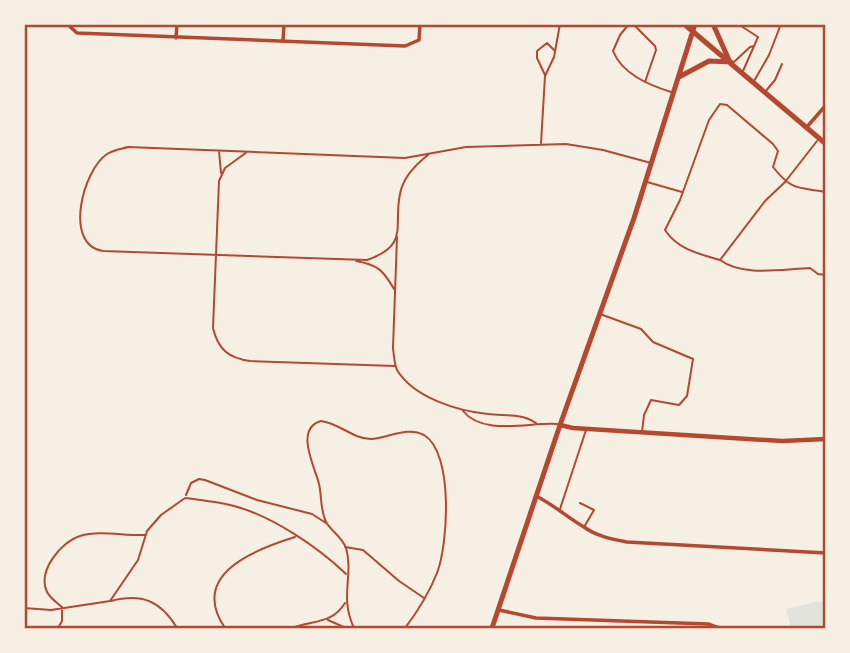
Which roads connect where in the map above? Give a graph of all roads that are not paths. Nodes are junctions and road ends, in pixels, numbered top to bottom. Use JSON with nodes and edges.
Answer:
{"nodes":[{"id":1,"x":67,"y":24,"type":"edge"},
{"id":2,"x":177,"y":24,"type":"edge"},
{"id":3,"x":284,"y":24,"type":"edge"},
{"id":4,"x":420,"y":24,"type":"edge"},
{"id":5,"x":560,"y":24,"type":"edge"},
{"id":6,"x":631,"y":24,"type":"edge"},
{"id":7,"x":684,"y":24,"type":"edge"},
{"id":8,"x":695,"y":24,"type":"edge"},
{"id":9,"x":713,"y":24,"type":"edge"},
{"id":10,"x":738,"y":24,"type":"edge"},
{"id":11,"x":781,"y":24,"type":"edge"},
{"id":12,"x":693,"y":32,"type":"junction"},
{"id":13,"x":176,"y":38,"type":"junction"},
{"id":14,"x":283,"y":41,"type":"junction"},
{"id":15,"x":755,"y":46,"type":"junction"},
{"id":16,"x":555,"y":52,"type":"junction"},
{"id":17,"x":732,"y":63,"type":"junction"},
{"id":18,"x":782,"y":64,"type":"dead end"},
{"id":19,"x":742,"y":72,"type":"junction"},
{"id":20,"x":545,"y":76,"type":"junction"},
{"id":21,"x":679,"y":77,"type":"junction"},
{"id":22,"x":753,"y":82,"type":"junction"},
{"id":23,"x":645,"y":83,"type":"junction"},
{"id":24,"x":764,"y":92,"type":"junction"},
{"id":25,"x":674,"y":93,"type":"junction"},
{"id":26,"x":825,"y":106,"type":"edge"},
{"id":27,"x":806,"y":128,"type":"junction"},
{"id":28,"x":819,"y":139,"type":"junction"},
{"id":29,"x":541,"y":144,"type":"junction"},
{"id":30,"x":825,"y":144,"type":"edge"},
{"id":31,"x":219,"y":151,"type":"junction"},
{"id":32,"x":248,"y":152,"type":"junction"},
{"id":33,"x":428,"y":155,"type":"junction"},
{"id":34,"x":652,"y":164,"type":"junction"},
{"id":35,"x":221,"y":174,"type":"junction"},
{"id":36,"x":646,"y":181,"type":"junction"},
{"id":37,"x":785,"y":182,"type":"junction"},
{"id":38,"x":682,"y":192,"type":"junction"},
{"id":39,"x":825,"y":192,"type":"edge"},
{"id":40,"x":397,"y":236,"type":"junction"},
{"id":41,"x":217,"y":255,"type":"junction"},
{"id":42,"x":720,"y":260,"type":"junction"},
{"id":43,"x":353,"y":261,"type":"junction"},
{"id":44,"x":825,"y":275,"type":"edge"},
{"id":45,"x":395,"y":290,"type":"junction"},
{"id":46,"x":600,"y":313,"type":"junction"},
{"id":47,"x":395,"y":366,"type":"junction"},
{"id":48,"x":462,"y":411,"type":"junction"},
{"id":49,"x":536,"y":423,"type":"junction"},
{"id":50,"x":560,"y":425,"type":"junction"},
{"id":51,"x":586,"y":429,"type":"junction"},
{"id":52,"x":642,"y":433,"type":"junction"},
{"id":53,"x":825,"y":439,"type":"edge"},
{"id":54,"x":536,"y":496,"type":"junction"},
{"id":55,"x":185,"y":498,"type":"junction"},
{"id":56,"x":580,"y":503,"type":"dead end"},
{"id":57,"x":560,"y":509,"type":"junction"},
{"id":58,"x":327,"y":524,"type":"junction"},
{"id":59,"x":584,"y":528,"type":"junction"},
{"id":60,"x":146,"y":535,"type":"junction"},
{"id":61,"x":296,"y":536,"type":"junction"},
{"id":62,"x":345,"y":547,"type":"junction"},
{"id":63,"x":825,"y":553,"type":"edge"},
{"id":64,"x":346,"y":575,"type":"junction"},
{"id":65,"x":425,"y":599,"type":"junction"},
{"id":66,"x":110,"y":601,"type":"junction"},
{"id":67,"x":346,"y":602,"type":"junction"},
{"id":68,"x":62,"y":607,"type":"junction"},
{"id":69,"x":24,"y":608,"type":"edge"},
{"id":70,"x":499,"y":610,"type":"junction"},
{"id":71,"x":328,"y":620,"type":"junction"},
{"id":72,"x":58,"y":628,"type":"edge"},
{"id":73,"x":177,"y":628,"type":"edge"},
{"id":74,"x":225,"y":628,"type":"edge"},
{"id":75,"x":292,"y":628,"type":"edge"},
{"id":76,"x":346,"y":628,"type":"edge"},
{"id":77,"x":354,"y":628,"type":"edge"},
{"id":78,"x":405,"y":628,"type":"edge"},
{"id":79,"x":492,"y":628,"type":"edge"},
{"id":80,"x":719,"y":628,"type":"edge"}],
"edges":[{"from":1,"to":13,"type":"street"},
{"from":2,"to":13,"type":"street"},
{"from":3,"to":14,"type":"street"},
{"from":4,"to":14,"type":"street"},
{"from":5,"to":16,"type":"lane"},
{"from":6,"to":23,"type":"lane"},
{"from":6,"to":23,"type":"lane"},
{"from":7,"to":12,"type":"main road"},
{"from":8,"to":12,"type":"main road"},
{"from":9,"to":17,"type":"main road"},
{"from":10,"to":15,"type":"lane"},
{"from":11,"to":22,"type":"lane"},
{"from":12,"to":17,"type":"main road"},
{"from":12,"to":21,"type":"main road"},
{"from":13,"to":14,"type":"street"},
{"from":15,"to":17,"type":"lane"},
{"from":15,"to":19,"type":"lane"},
{"from":16,"to":20,"type":"lane"},
{"from":16,"to":20,"type":"lane"},
{"from":17,"to":19,"type":"main road"},
{"from":17,"to":21,"type":"main road"},
{"from":18,"to":24,"type":"lane"},
{"from":19,"to":22,"type":"main road"},
{"from":20,"to":29,"type":"lane"},
{"from":21,"to":25,"type":"main road"},
{"from":22,"to":24,"type":"main road"},
{"from":23,"to":25,"type":"lane"},
{"from":24,"to":27,"type":"main road"},
{"from":25,"to":34,"type":"main road"},
{"from":26,"to":27,"type":"street"},
{"from":27,"to":28,"type":"main road"},
{"from":28,"to":30,"type":"main road"},
{"from":28,"to":37,"type":"lane"},
{"from":29,"to":33,"type":"lane"},
{"from":29,"to":34,"type":"lane"},
{"from":31,"to":32,"type":"lane"},
{"from":31,"to":35,"type":"lane"},
{"from":31,"to":41,"type":"lane"},
{"from":32,"to":33,"type":"lane"},
{"from":32,"to":35,"type":"lane"},
{"from":33,"to":40,"type":"lane"},
{"from":34,"to":36,"type":"main road"},
{"from":35,"to":41,"type":"lane"},
{"from":36,"to":38,"type":"lane"},
{"from":36,"to":46,"type":"main road"},
{"from":37,"to":38,"type":"lane"},
{"from":37,"to":39,"type":"lane"},
{"from":37,"to":42,"type":"lane"},
{"from":38,"to":42,"type":"lane"},
{"from":40,"to":43,"type":"lane"},
{"from":40,"to":45,"type":"lane"},
{"from":41,"to":43,"type":"lane"},
{"from":41,"to":47,"type":"lane"},
{"from":42,"to":44,"type":"lane"},
{"from":43,"to":45,"type":"lane"},
{"from":45,"to":47,"type":"lane"},
{"from":46,"to":50,"type":"main road"},
{"from":46,"to":52,"type":"lane"},
{"from":47,"to":48,"type":"lane"},
{"from":48,"to":49,"type":"lane"},
{"from":48,"to":49,"type":"lane"},
{"from":49,"to":50,"type":"lane"},
{"from":50,"to":51,"type":"street"},
{"from":50,"to":54,"type":"main road"},
{"from":51,"to":52,"type":"street"},
{"from":51,"to":57,"type":"lane"},
{"from":52,"to":53,"type":"street"},
{"from":54,"to":57,"type":"street"},
{"from":54,"to":70,"type":"main road"},
{"from":55,"to":58,"type":"lane"},
{"from":55,"to":60,"type":"lane"},
{"from":55,"to":61,"type":"lane"},
{"from":56,"to":59,"type":"lane"},
{"from":57,"to":59,"type":"street"},
{"from":58,"to":62,"type":"lane"},
{"from":58,"to":65,"type":"lane"},
{"from":59,"to":63,"type":"street"},
{"from":60,"to":66,"type":"lane"},
{"from":60,"to":68,"type":"lane"},
{"from":61,"to":64,"type":"lane"},
{"from":61,"to":74,"type":"lane"},
{"from":62,"to":64,"type":"lane"},
{"from":62,"to":65,"type":"lane"},
{"from":64,"to":67,"type":"lane"},
{"from":65,"to":78,"type":"lane"},
{"from":66,"to":68,"type":"lane"},
{"from":66,"to":73,"type":"lane"},
{"from":67,"to":71,"type":"lane"},
{"from":67,"to":77,"type":"lane"},
{"from":68,"to":69,"type":"lane"},
{"from":68,"to":72,"type":"lane"},
{"from":70,"to":79,"type":"main road"},
{"from":70,"to":80,"type":"street"},
{"from":71,"to":75,"type":"lane"},
{"from":71,"to":76,"type":"lane"}]}
